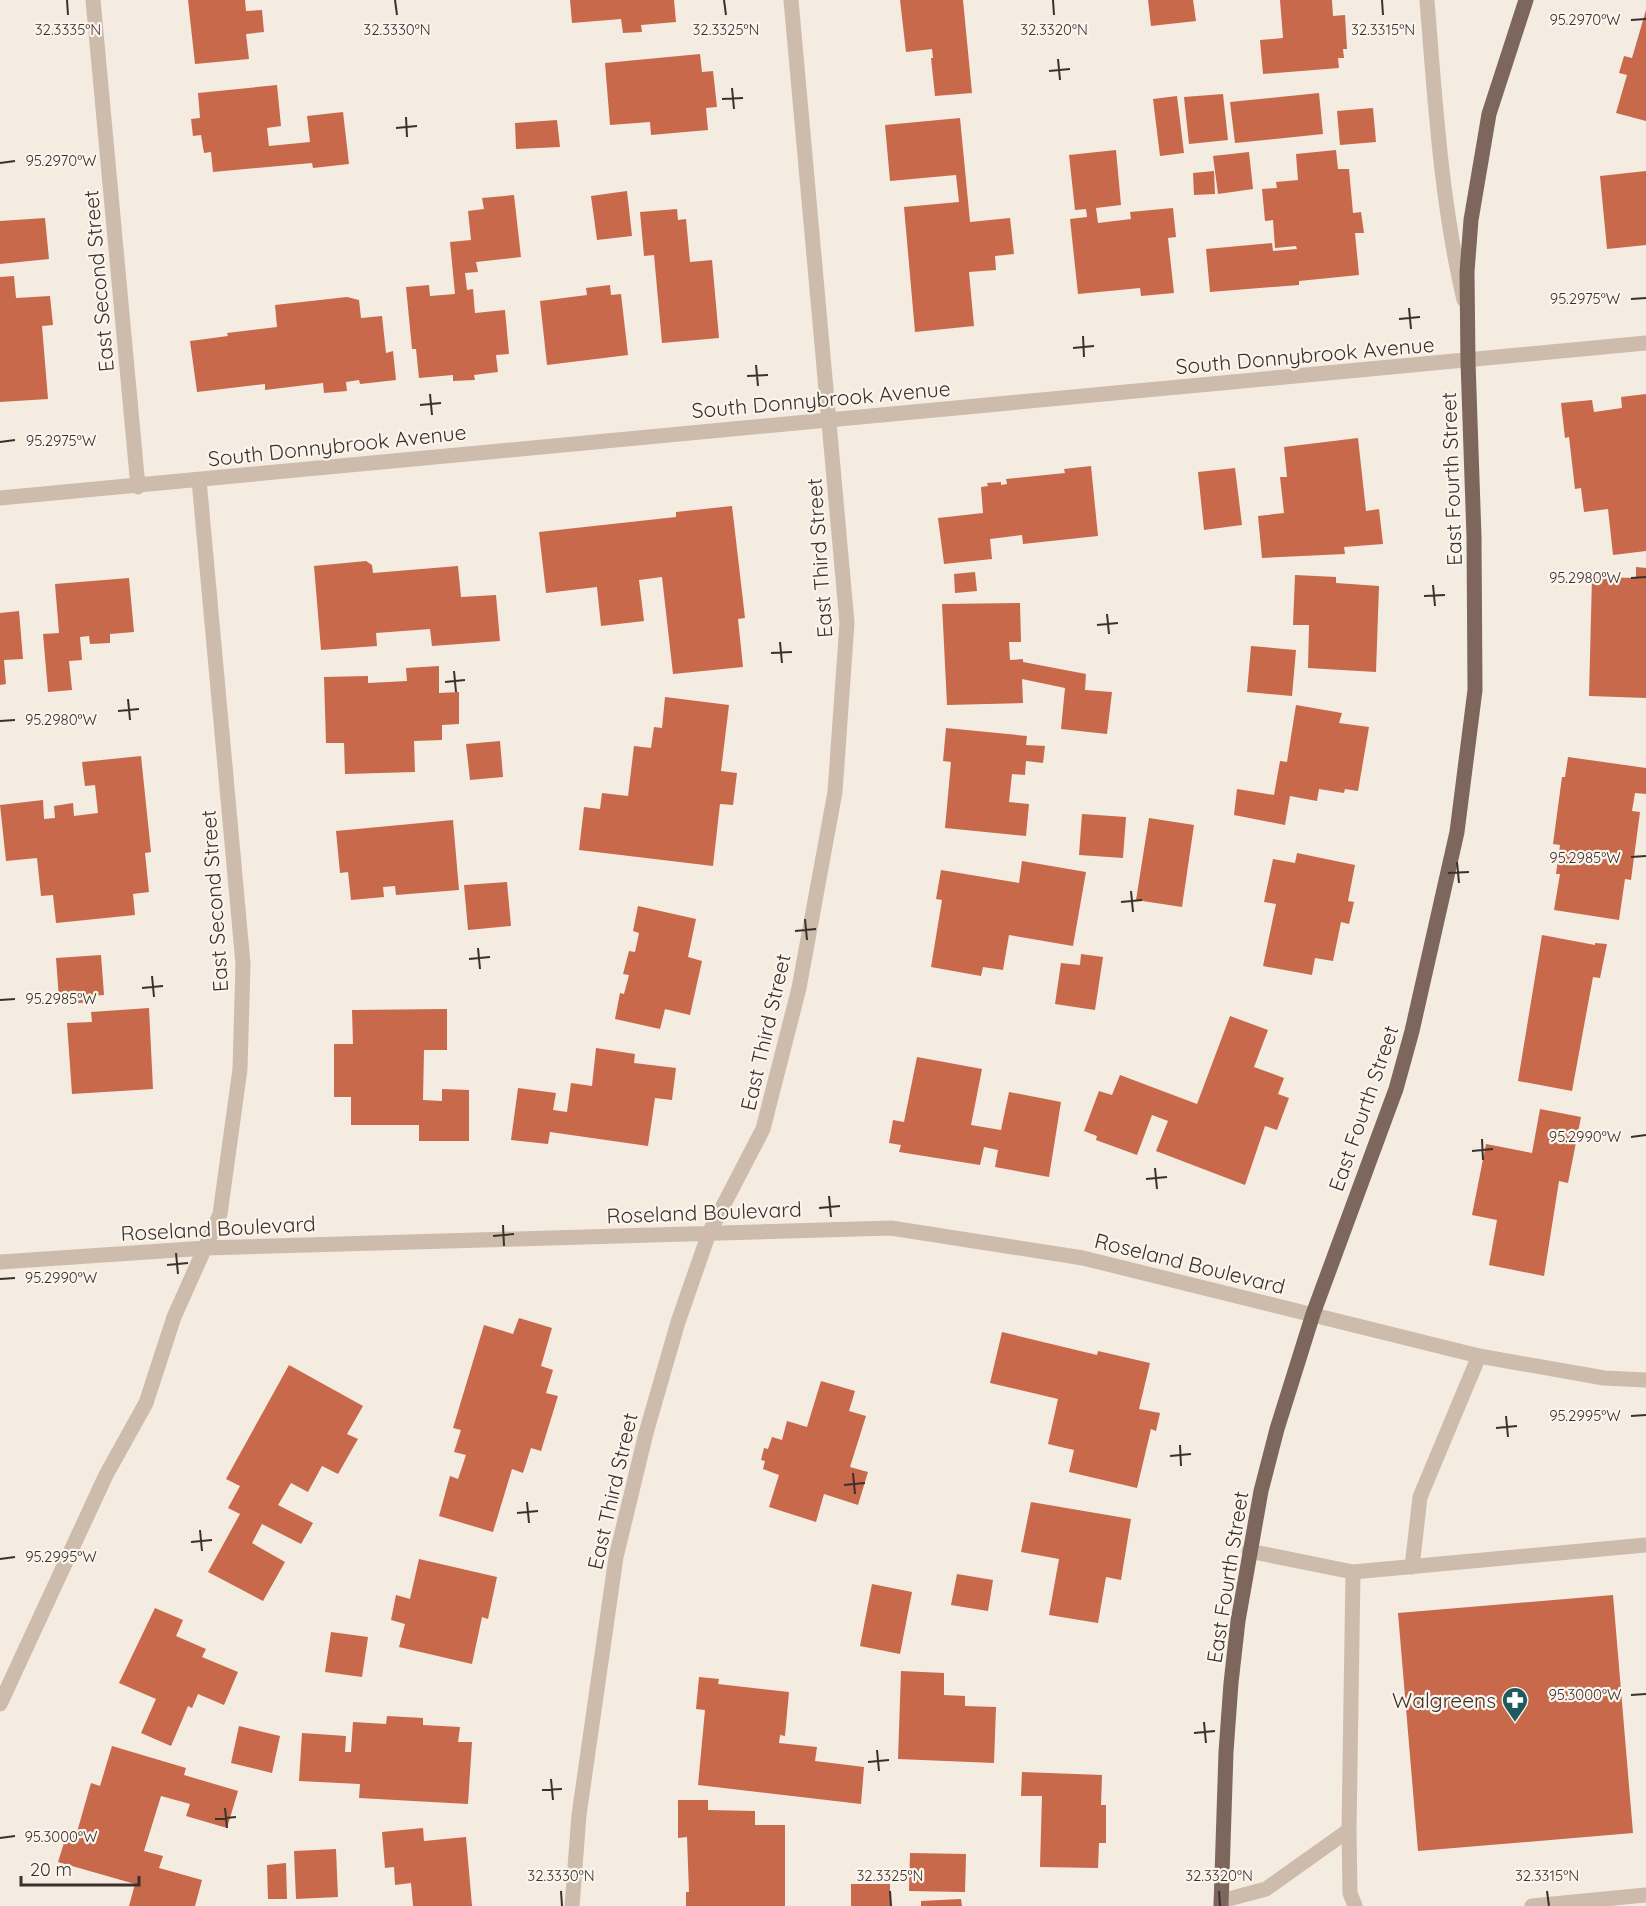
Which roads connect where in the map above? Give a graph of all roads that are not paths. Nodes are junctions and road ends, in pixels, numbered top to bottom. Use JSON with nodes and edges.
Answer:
{"nodes":[{"id":1,"x":93,"y":0,"type":"edge"},
{"id":2,"x":791,"y":0,"type":"edge"},
{"id":3,"x":1427,"y":0,"type":"edge"},
{"id":4,"x":1526,"y":0,"type":"edge"},
{"id":5,"x":1467,"y":313,"type":"junction"},
{"id":6,"x":1646,"y":343,"type":"edge"},
{"id":7,"x":1468,"y":362,"type":"junction"},
{"id":8,"x":830,"y":418,"type":"junction"},
{"id":9,"x":199,"y":480,"type":"junction"},
{"id":10,"x":138,"y":487,"type":"junction"},
{"id":11,"x":0,"y":498,"type":"edge"},
{"id":12,"x":708,"y":1233,"type":"junction"},
{"id":13,"x":206,"y":1248,"type":"junction"},
{"id":14,"x":0,"y":1262,"type":"edge"},
{"id":15,"x":1313,"y":1314,"type":"junction"},
{"id":16,"x":1479,"y":1356,"type":"junction"},
{"id":17,"x":1646,"y":1380,"type":"edge"},
{"id":18,"x":1646,"y":1545,"type":"edge"},
{"id":19,"x":1249,"y":1551,"type":"junction"},
{"id":20,"x":1412,"y":1567,"type":"junction"},
{"id":21,"x":1353,"y":1572,"type":"junction"},
{"id":22,"x":0,"y":1704,"type":"edge"},
{"id":23,"x":1349,"y":1830,"type":"junction"},
{"id":24,"x":1646,"y":1895,"type":"edge"},
{"id":25,"x":1221,"y":1903,"type":"edge"},
{"id":26,"x":572,"y":1906,"type":"edge"},
{"id":27,"x":1354,"y":1906,"type":"edge"},
{"id":28,"x":1532,"y":1906,"type":"edge"}],
"edges":[{"from":1,"to":10,"type":"street","name":"East Second Street"},
{"from":2,"to":8,"type":"street","name":"East Third Street"},
{"from":3,"to":5,"type":"street","name":"East Fourth Street"},
{"from":4,"to":5,"type":"main road","name":"East Fourth Street"},
{"from":5,"to":7,"type":"main road","name":"East Fourth Street"},
{"from":6,"to":7,"type":"street","name":"South Donnybrook Avenue"},
{"from":7,"to":8,"type":"street","name":"South Donnybrook Avenue"},
{"from":7,"to":15,"type":"main road","name":"East Fourth Street"},
{"from":8,"to":9,"type":"street","name":"South Donnybrook Avenue"},
{"from":8,"to":12,"type":"street","name":"East Third Street"},
{"from":9,"to":10,"type":"street","name":"South Donnybrook Avenue"},
{"from":9,"to":13,"type":"street","name":"East Second Street"},
{"from":10,"to":11,"type":"street","name":"South Donnybrook Avenue"},
{"from":12,"to":13,"type":"street","name":"Roseland Boulevard"},
{"from":12,"to":15,"type":"street","name":"Roseland Boulevard"},
{"from":12,"to":26,"type":"street","name":"East Third Street"},
{"from":13,"to":14,"type":"street","name":"Roseland Boulevard"},
{"from":13,"to":22,"type":"street","name":"East Second Street"},
{"from":15,"to":16,"type":"street","name":"Roseland Boulevard"},
{"from":15,"to":19,"type":"main road","name":"East Fourth Street"},
{"from":16,"to":17,"type":"street","name":"Roseland Boulevard"},
{"from":16,"to":20,"type":"street"},
{"from":18,"to":20,"type":"street"},
{"from":19,"to":21,"type":"street"},
{"from":19,"to":25,"type":"main road","name":"East Fourth Street"},
{"from":20,"to":21,"type":"street"},
{"from":21,"to":23,"type":"street"},
{"from":23,"to":25,"type":"street"},
{"from":23,"to":27,"type":"street"},
{"from":24,"to":28,"type":"street"}]}
